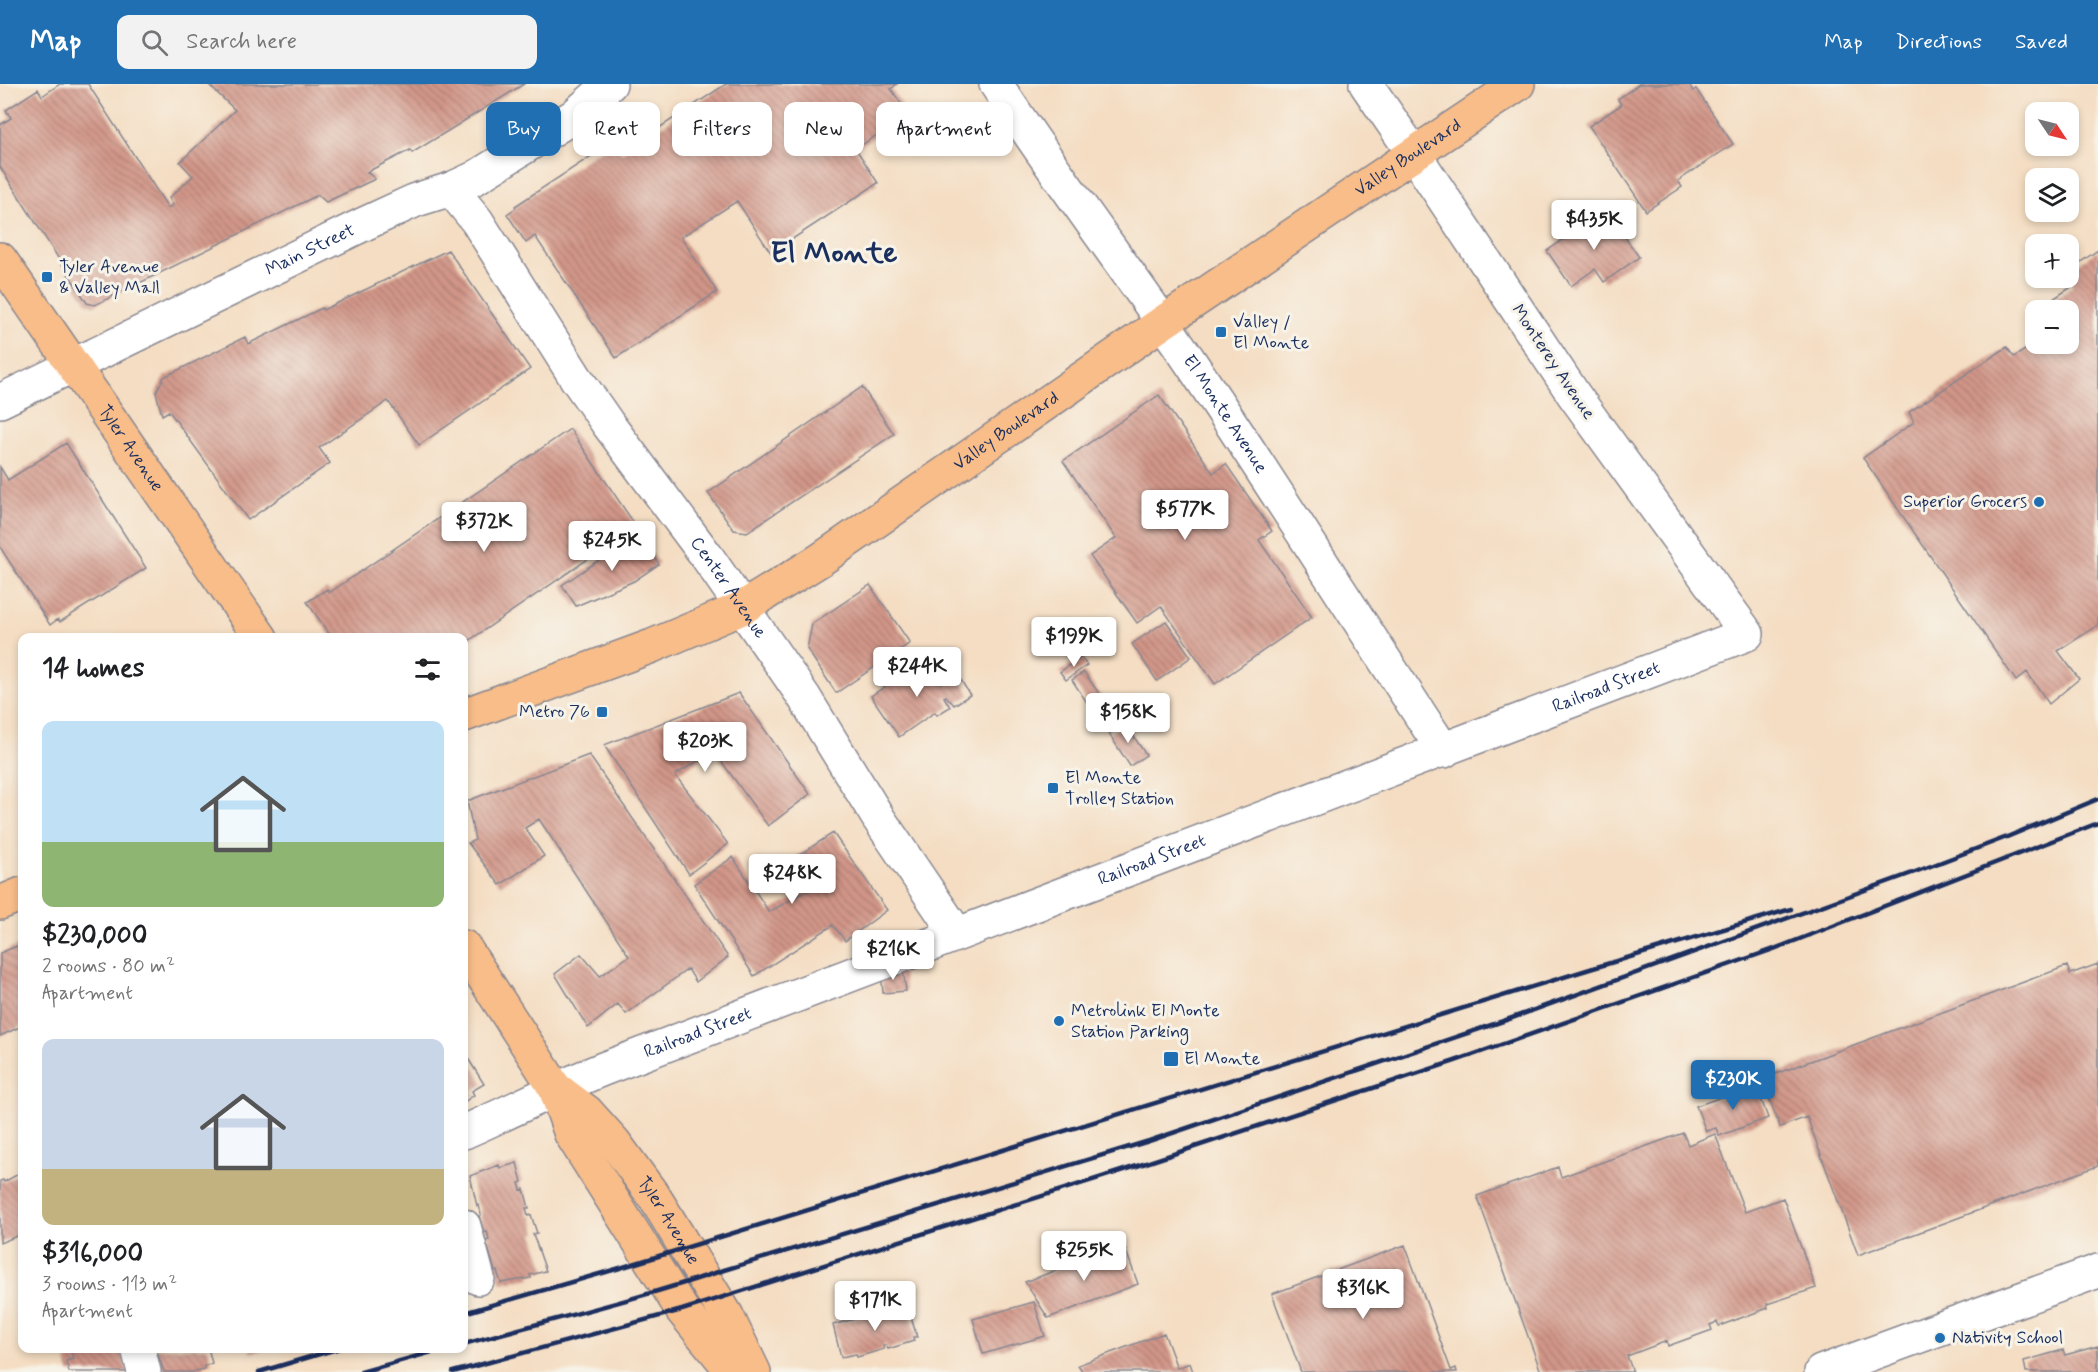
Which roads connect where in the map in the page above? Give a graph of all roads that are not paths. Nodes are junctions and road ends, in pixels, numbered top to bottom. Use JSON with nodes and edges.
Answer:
{"nodes":[{"id":1,"x":996,"y":84,"type":"edge"},
{"id":2,"x":1366,"y":84,"type":"edge"},
{"id":3,"x":1518,"y":84,"type":"edge"},
{"id":4,"x":601,"y":87,"type":"edge"},
{"id":5,"x":1414,"y":154,"type":"junction"},
{"id":6,"x":451,"y":189,"type":"junction"},
{"id":7,"x":0,"y":259,"type":"edge"},
{"id":8,"x":1162,"y":323,"type":"junction"},
{"id":9,"x":74,"y":366,"type":"junction"},
{"id":10,"x":0,"y":401,"type":"edge"},
{"id":11,"x":742,"y":608,"type":"junction"},
{"id":12,"x":258,"y":633,"type":"edge"},
{"id":13,"x":1747,"y":634,"type":"joint"},
{"id":14,"x":468,"y":714,"type":"edge"},
{"id":15,"x":1444,"y":751,"type":"junction"},
{"id":16,"x":18,"y":896,"type":"edge"},
{"id":17,"x":0,"y":903,"type":"edge"},
{"id":18,"x":957,"y":934,"type":"junction"},
{"id":19,"x":468,"y":953,"type":"edge"},
{"id":20,"x":555,"y":1088,"type":"junction"},
{"id":21,"x":468,"y":1130,"type":"edge"},
{"id":22,"x":468,"y":1242,"type":"edge"},
{"id":23,"x":2098,"y":1271,"type":"edge"},
{"id":24,"x":478,"y":1278,"type":"dead end"},
{"id":25,"x":139,"y":1353,"type":"edge"},
{"id":26,"x":144,"y":1372,"type":"edge"},
{"id":27,"x":733,"y":1372,"type":"edge"},
{"id":28,"x":754,"y":1372,"type":"edge"},
{"id":29,"x":1821,"y":1372,"type":"edge"}],
"edges":[{"from":1,"to":8,"type":"street","name":"El Monte Avenue"},
{"from":2,"to":5,"type":"street","name":"Monterey Avenue"},
{"from":3,"to":5,"type":"main road","name":"Valley Boulevard"},
{"from":4,"to":6,"type":"street","name":"Main Street"},
{"from":5,"to":8,"type":"main road","name":"Valley Boulevard"},
{"from":5,"to":13,"type":"street","name":"Monterey Avenue"},
{"from":6,"to":9,"type":"street","name":"Main Street"},
{"from":6,"to":11,"type":"street","name":"Center Avenue"},
{"from":7,"to":9,"type":"main road","name":"Tyler Avenue"},
{"from":8,"to":11,"type":"main road","name":"Valley Boulevard"},
{"from":8,"to":15,"type":"street","name":"El Monte Avenue"},
{"from":9,"to":10,"type":"street","name":"Main Street"},
{"from":9,"to":12,"type":"main road","name":"Tyler Avenue"},
{"from":11,"to":14,"type":"main road","name":"Valley Boulevard"},
{"from":11,"to":18,"type":"street","name":"Center Avenue"},
{"from":13,"to":15,"type":"street","name":"Railroad Street"},
{"from":15,"to":18,"type":"street","name":"Railroad Street"},
{"from":16,"to":17,"type":"main road"},
{"from":18,"to":20,"type":"street","name":"Railroad Street"},
{"from":19,"to":20,"type":"main road","name":"Tyler Avenue"},
{"from":20,"to":21,"type":"street","name":"Railroad Street"},
{"from":20,"to":27,"type":"main road","name":"Tyler Avenue"},
{"from":20,"to":28,"type":"main road","name":"Tyler Avenue"},
{"from":22,"to":24,"type":"street"},
{"from":23,"to":29,"type":"street"},
{"from":25,"to":26,"type":"street"}]}
